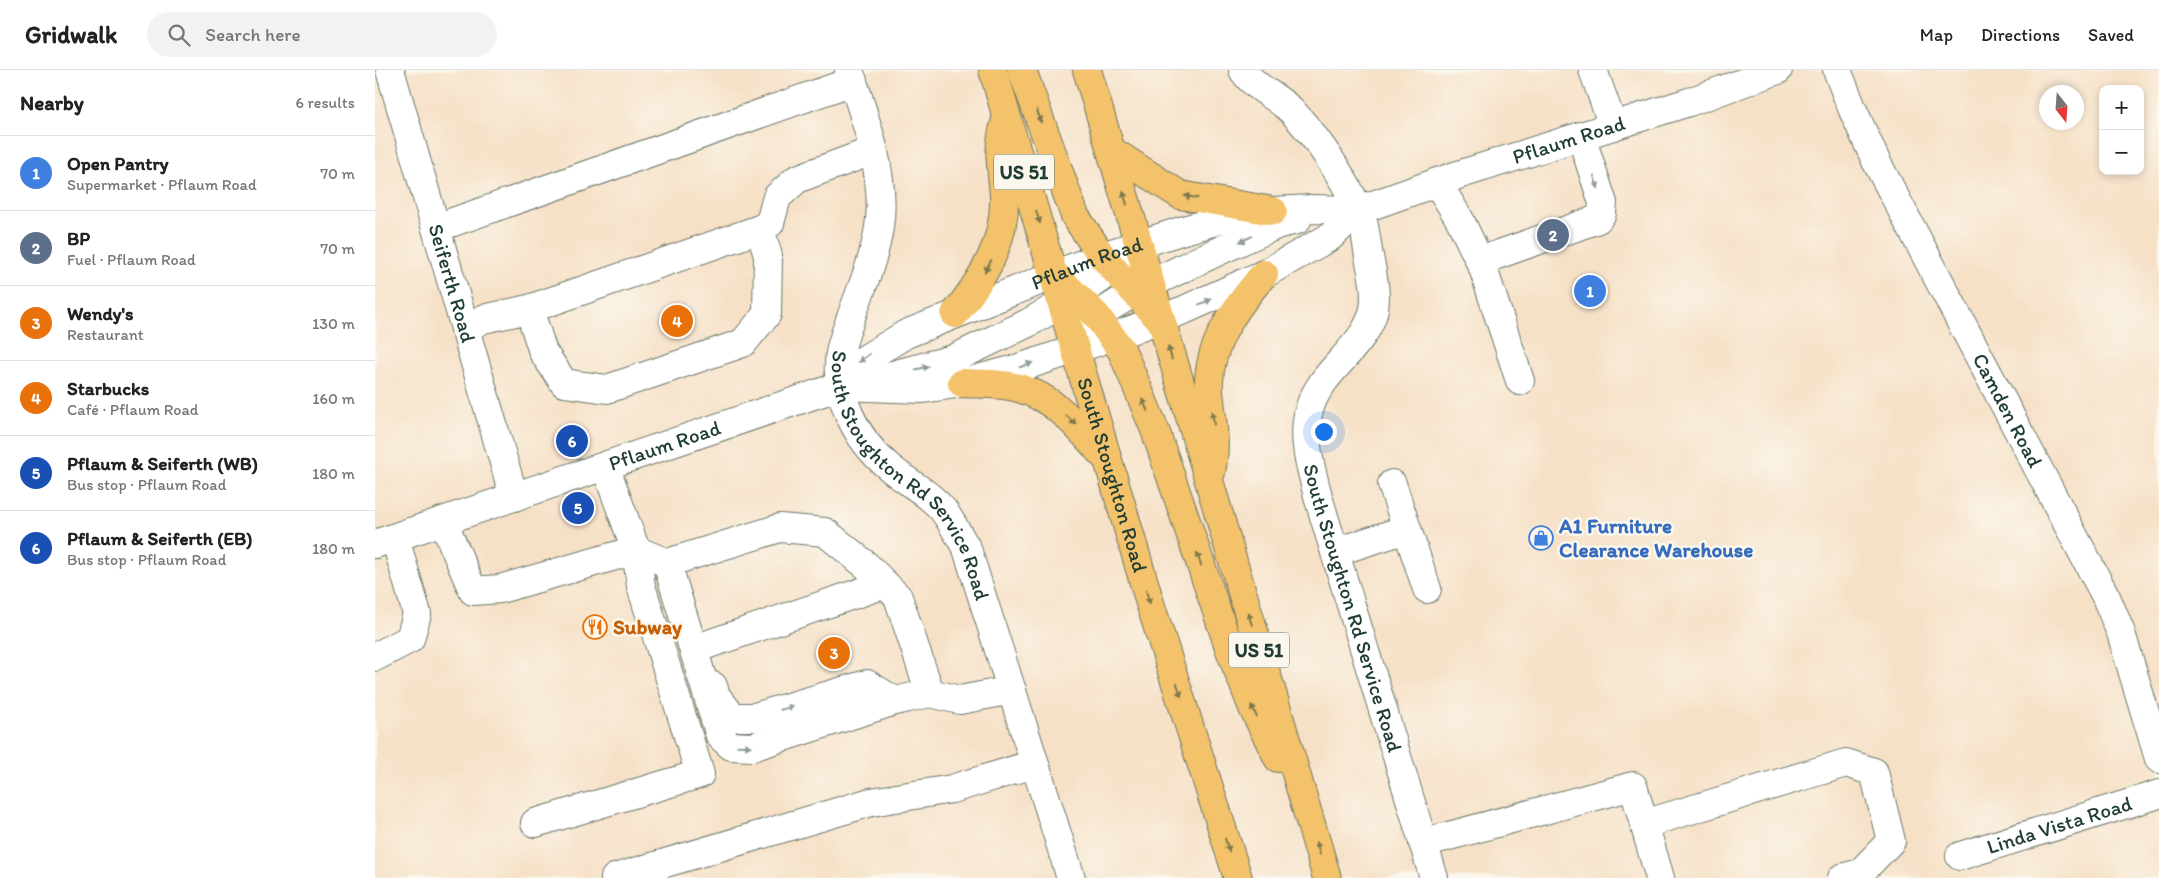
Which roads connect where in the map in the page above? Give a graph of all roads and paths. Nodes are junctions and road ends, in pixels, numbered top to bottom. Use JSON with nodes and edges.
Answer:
{"nodes":[{"id":1,"x":390,"y":70,"type":"edge"},
{"id":2,"x":993,"y":70,"type":"edge"},
{"id":3,"x":1022,"y":70,"type":"edge"},
{"id":4,"x":1087,"y":70,"type":"edge"},
{"id":5,"x":1243,"y":70,"type":"edge"},
{"id":6,"x":1593,"y":70,"type":"edge"},
{"id":7,"x":1778,"y":70,"type":"edge"},
{"id":8,"x":1837,"y":70,"type":"edge"},
{"id":9,"x":851,"y":76,"type":"edge"},
{"id":10,"x":1007,"y":117,"type":"junction"},
{"id":11,"x":1613,"y":126,"type":"junction"},
{"id":12,"x":1581,"y":136,"type":"junction"},
{"id":13,"x":872,"y":151,"type":"junction"},
{"id":14,"x":1112,"y":151,"type":"junction"},
{"id":15,"x":1437,"y":182,"type":"junction"},
{"id":16,"x":1359,"y":210,"type":"junction"},
{"id":17,"x":1273,"y":211,"type":"junction"},
{"id":18,"x":436,"y":228,"type":"junction"},
{"id":19,"x":760,"y":229,"type":"junction"},
{"id":20,"x":1138,"y":245,"type":"junction"},
{"id":21,"x":1480,"y":261,"type":"junction"},
{"id":22,"x":1108,"y":263,"type":"junction"},
{"id":23,"x":1055,"y":274,"type":"junction"},
{"id":24,"x":1264,"y":274,"type":"junction"},
{"id":25,"x":1142,"y":289,"type":"junction"},
{"id":26,"x":1070,"y":299,"type":"junction"},
{"id":27,"x":529,"y":309,"type":"junction"},
{"id":28,"x":955,"y":314,"type":"junction"},
{"id":29,"x":1096,"y":315,"type":"junction"},
{"id":30,"x":1159,"y":319,"type":"junction"},
{"id":31,"x":465,"y":329,"type":"junction"},
{"id":32,"x":1112,"y":337,"type":"junction"},
{"id":33,"x":1076,"y":348,"type":"junction"},
{"id":34,"x":1520,"y":381,"type":"dead end"},
{"id":35,"x":962,"y":383,"type":"junction"},
{"id":36,"x":840,"y":386,"type":"junction"},
{"id":37,"x":1108,"y":460,"type":"junction"},
{"id":38,"x":605,"y":466,"type":"junction"},
{"id":39,"x":1209,"y":484,"type":"junction"},
{"id":40,"x":1392,"y":484,"type":"dead end"},
{"id":41,"x":514,"y":497,"type":"junction"},
{"id":42,"x":443,"y":521,"type":"junction"},
{"id":43,"x":1407,"y":529,"type":"junction"},
{"id":44,"x":385,"y":541,"type":"edge"},
{"id":45,"x":636,"y":550,"type":"junction"},
{"id":46,"x":1335,"y":552,"type":"junction"},
{"id":47,"x":667,"y":563,"type":"junction"},
{"id":48,"x":885,"y":584,"type":"junction"},
{"id":49,"x":1427,"y":589,"type":"dead end"},
{"id":50,"x":375,"y":657,"type":"edge"},
{"id":51,"x":696,"y":657,"type":"junction"},
{"id":52,"x":1012,"y":690,"type":"junction"},
{"id":53,"x":930,"y":693,"type":"junction"},
{"id":54,"x":2159,"y":759,"type":"edge"},
{"id":55,"x":1034,"y":764,"type":"junction"},
{"id":56,"x":2159,"y":794,"type":"edge"},
{"id":57,"x":1309,"y":817,"type":"junction"},
{"id":58,"x":535,"y":822,"type":"dead end"},
{"id":59,"x":1644,"y":824,"type":"junction"},
{"id":60,"x":1423,"y":842,"type":"junction"},
{"id":61,"x":1959,"y":856,"type":"dead end"},
{"id":62,"x":615,"y":878,"type":"edge"},
{"id":63,"x":1071,"y":878,"type":"edge"},
{"id":64,"x":1238,"y":878,"type":"edge"},
{"id":65,"x":1327,"y":878,"type":"edge"},
{"id":66,"x":1434,"y":878,"type":"edge"},
{"id":67,"x":1660,"y":878,"type":"edge"},
{"id":68,"x":1842,"y":878,"type":"edge"}],
"edges":[{"from":1,"to":18,"type":"street","name":"Seiferth Road"},
{"from":2,"to":10,"type":"main road","name":"South Stoughton Road","number":"US 51"},
{"from":3,"to":22,"type":"main road","one_way":true},
{"from":4,"to":14,"type":"main road"},
{"from":5,"to":16,"type":"street","name":"South Stoughton Rd Service Road"},
{"from":6,"to":11,"type":"street"},
{"from":7,"to":11,"type":"street","name":"Pflaum Road"},
{"from":8,"to":54,"type":"street","name":"Camden Road"},
{"from":9,"to":13,"type":"street","name":"South Stoughton Rd Service Road"},
{"from":9,"to":18,"type":"street"},
{"from":10,"to":23,"type":"main road","name":"South Stoughton Road","number":"US 51","one_way":true},
{"from":10,"to":28,"type":"main road","one_way":true},
{"from":11,"to":12,"type":"street","name":"Pflaum Road"},
{"from":12,"to":15,"type":"street","name":"Pflaum Road"},
{"from":12,"to":21,"type":"street","one_way":true},
{"from":13,"to":19,"type":"street"},
{"from":13,"to":36,"type":"street","name":"South Stoughton Rd Service Road"},
{"from":17,"to":14,"type":"main road","one_way":true},
{"from":20,"to":14,"type":"main road","one_way":true},
{"from":15,"to":16,"type":"street","name":"Pflaum Road"},
{"from":15,"to":21,"type":"street"},
{"from":16,"to":17,"type":"street","name":"Pflaum Road"},
{"from":16,"to":24,"type":"street","name":"Pflaum Road"},
{"from":16,"to":25,"type":"street","one_way":true},
{"from":16,"to":46,"type":"street","name":"South Stoughton Rd Service Road"},
{"from":17,"to":20,"type":"street","name":"Pflaum Road"},
{"from":18,"to":31,"type":"street","name":"Seiferth Road"},
{"from":19,"to":27,"type":"street"},
{"from":19,"to":27,"type":"street"},
{"from":20,"to":22,"type":"street","name":"Pflaum Road"},
{"from":20,"to":25,"type":"main road"},
{"from":21,"to":34,"type":"street"},
{"from":22,"to":23,"type":"street","name":"Pflaum Road"},
{"from":22,"to":25,"type":"main road"},
{"from":22,"to":26,"type":"street"},
{"from":23,"to":26,"type":"main road","name":"South Stoughton Road","number":"US 51"},
{"from":23,"to":28,"type":"street","name":"Pflaum Road"},
{"from":30,"to":24,"type":"street","name":"Pflaum Road","one_way":true},
{"from":39,"to":24,"type":"main road","one_way":true},
{"from":25,"to":29,"type":"street"},
{"from":25,"to":30,"type":"main road"},
{"from":26,"to":29,"type":"main road"},
{"from":26,"to":33,"type":"main road","name":"South Stoughton Road","number":"US 51"},
{"from":36,"to":26,"type":"street","one_way":true},
{"from":27,"to":31,"type":"street"},
{"from":28,"to":36,"type":"street","name":"Pflaum Road","one_way":true},
{"from":29,"to":32,"type":"main road"},
{"from":29,"to":33,"type":"street"},
{"from":30,"to":32,"type":"street","name":"Pflaum Road"},
{"from":39,"to":30,"type":"main road","number":"US 51","one_way":true},
{"from":31,"to":41,"type":"street","name":"Seiferth Road"},
{"from":32,"to":33,"type":"street","name":"Pflaum Road"},
{"from":57,"to":32,"type":"main road","one_way":true},
{"from":35,"to":33,"type":"street","name":"Pflaum Road","one_way":true},
{"from":33,"to":37,"type":"main road","name":"South Stoughton Road","number":"US 51"},
{"from":35,"to":36,"type":"street","name":"Pflaum Road"},
{"from":35,"to":37,"type":"main road","one_way":true},
{"from":36,"to":38,"type":"street","name":"Pflaum Road"},
{"from":36,"to":52,"type":"street","name":"South Stoughton Rd Service Road"},
{"from":37,"to":64,"type":"main road","name":"South Stoughton Road","number":"US 51","one_way":true},
{"from":38,"to":41,"type":"street","name":"Pflaum Road"},
{"from":38,"to":45,"type":"street"},
{"from":57,"to":39,"type":"main road","number":"US 51","one_way":true},
{"from":40,"to":43,"type":"street"},
{"from":41,"to":42,"type":"street","name":"Pflaum Road"},
{"from":42,"to":44,"type":"street","name":"Pflaum Road"},
{"from":42,"to":45,"type":"street"},
{"from":43,"to":46,"type":"street"},
{"from":43,"to":49,"type":"street"},
{"from":44,"to":50,"type":"street"},
{"from":45,"to":47,"type":"street"},
{"from":45,"to":58,"type":"street"},
{"from":46,"to":60,"type":"street","name":"South Stoughton Rd Service Road"},
{"from":47,"to":48,"type":"street"},
{"from":47,"to":51,"type":"street"},
{"from":48,"to":51,"type":"street"},
{"from":48,"to":53,"type":"street"},
{"from":51,"to":53,"type":"street","one_way":true},
{"from":52,"to":53,"type":"street"},
{"from":52,"to":55,"type":"street","name":"South Stoughton Rd Service Road"},
{"from":55,"to":62,"type":"street"},
{"from":55,"to":63,"type":"street","name":"South Stoughton Rd Service Road"},
{"from":56,"to":61,"type":"street","name":"Linda Vista Road"},
{"from":65,"to":57,"type":"main road","number":"US 51","one_way":true},
{"from":59,"to":60,"type":"street"},
{"from":59,"to":67,"type":"street"},
{"from":59,"to":68,"type":"street"},
{"from":60,"to":66,"type":"street","name":"South Stoughton Rd Service Road"}]}
